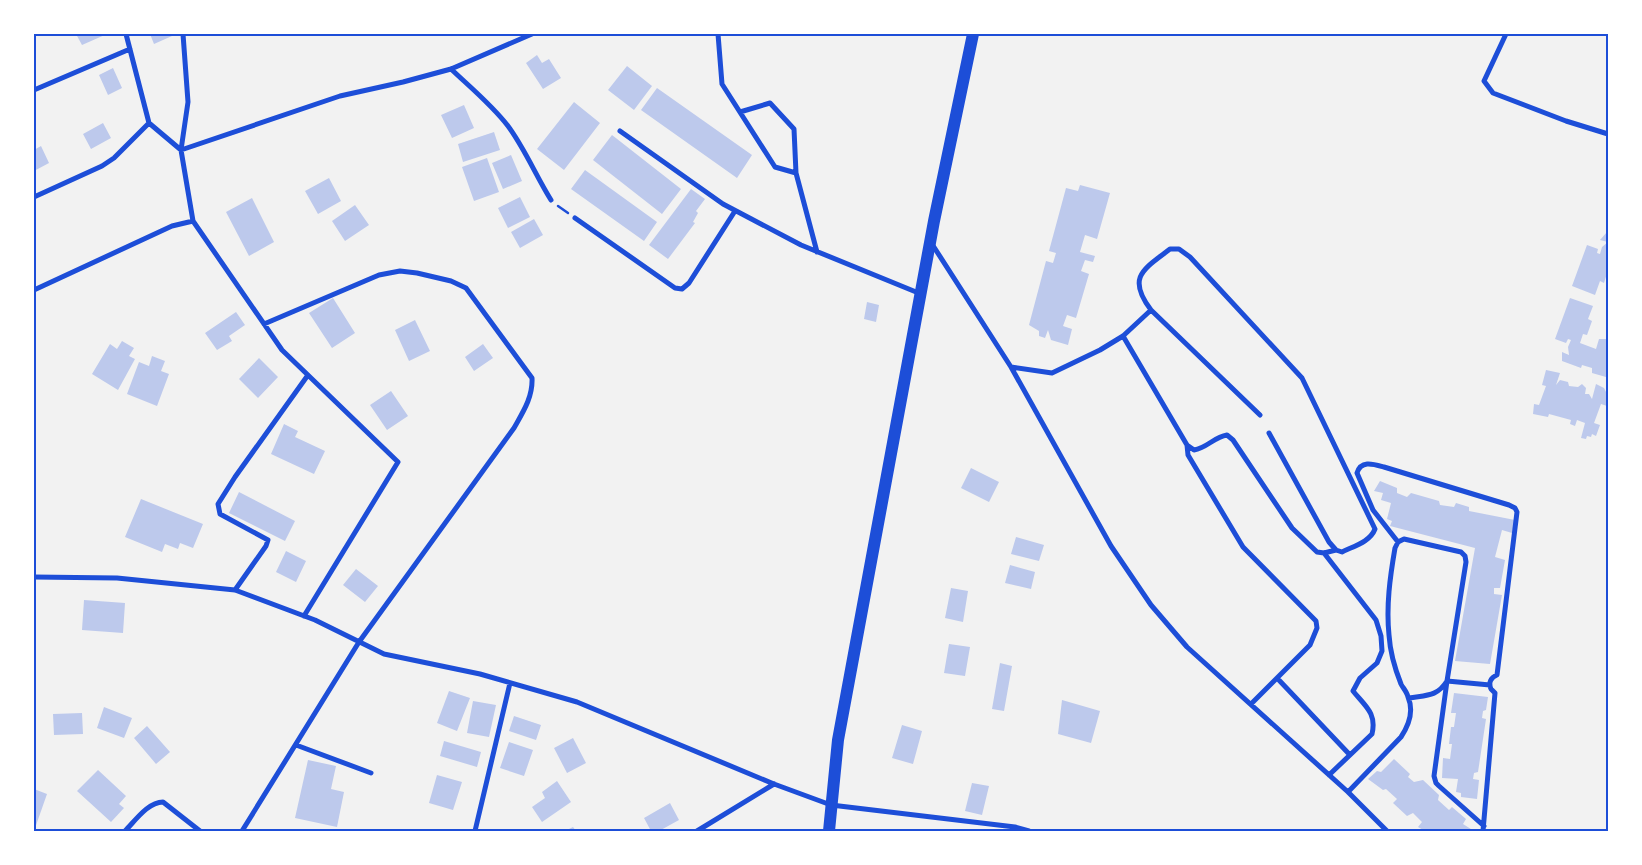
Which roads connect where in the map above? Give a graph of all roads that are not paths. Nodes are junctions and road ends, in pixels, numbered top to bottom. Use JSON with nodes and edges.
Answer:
{"nodes":[{"id":1,"x":126,"y":34,"type":"edge"},
{"id":2,"x":183,"y":34,"type":"edge"},
{"id":3,"x":532,"y":34,"type":"edge"},
{"id":4,"x":718,"y":34,"type":"edge"},
{"id":5,"x":973,"y":34,"type":"edge"},
{"id":6,"x":1506,"y":34,"type":"edge"},
{"id":7,"x":130,"y":48,"type":"junction"},
{"id":8,"x":451,"y":69,"type":"junction"},
{"id":9,"x":34,"y":90,"type":"edge"},
{"id":10,"x":740,"y":112,"type":"junction"},
{"id":11,"x":149,"y":123,"type":"junction"},
{"id":12,"x":620,"y":131,"type":"dead end"},
{"id":13,"x":1608,"y":134,"type":"edge"},
{"id":14,"x":181,"y":150,"type":"junction"},
{"id":15,"x":796,"y":174,"type":"junction"},
{"id":16,"x":34,"y":197,"type":"edge"},
{"id":17,"x":551,"y":200,"type":"road end"},
{"id":18,"x":735,"y":211,"type":"junction"},
{"id":19,"x":575,"y":218,"type":"road end"},
{"id":20,"x":193,"y":221,"type":"junction"},
{"id":21,"x":930,"y":242,"type":"junction"},
{"id":22,"x":817,"y":252,"type":"junction"},
{"id":23,"x":34,"y":290,"type":"edge"},
{"id":24,"x":921,"y":294,"type":"junction"},
{"id":25,"x":1151,"y":310,"type":"junction"},
{"id":26,"x":264,"y":324,"type":"junction"},
{"id":27,"x":1123,"y":336,"type":"junction"},
{"id":28,"x":1011,"y":367,"type":"junction"},
{"id":29,"x":308,"y":375,"type":"junction"},
{"id":30,"x":1260,"y":415,"type":"dead end"},
{"id":31,"x":1269,"y":433,"type":"dead end"},
{"id":32,"x":1187,"y":445,"type":"junction"},
{"id":33,"x":1398,"y":542,"type":"junction"},
{"id":34,"x":1336,"y":550,"type":"junction"},
{"id":35,"x":1324,"y":553,"type":"junction"},
{"id":36,"x":34,"y":577,"type":"edge"},
{"id":37,"x":235,"y":590,"type":"junction"},
{"id":38,"x":304,"y":616,"type":"junction"},
{"id":39,"x":360,"y":642,"type":"junction"},
{"id":40,"x":1277,"y":678,"type":"junction"},
{"id":41,"x":1447,"y":681,"type":"junction"},
{"id":42,"x":510,"y":683,"type":"junction"},
{"id":43,"x":1490,"y":685,"type":"junction"},
{"id":44,"x":1409,"y":698,"type":"junction"},
{"id":45,"x":1251,"y":704,"type":"junction"},
{"id":46,"x":296,"y":745,"type":"junction"},
{"id":47,"x":1350,"y":755,"type":"junction"},
{"id":48,"x":372,"y":773,"type":"dead end"},
{"id":49,"x":1329,"y":775,"type":"junction"},
{"id":50,"x":774,"y":784,"type":"junction"},
{"id":51,"x":1348,"y":792,"type":"junction"},
{"id":52,"x":831,"y":805,"type":"junction"},
{"id":53,"x":1483,"y":828,"type":"edge"},
{"id":54,"x":125,"y":831,"type":"edge"},
{"id":55,"x":200,"y":831,"type":"edge"},
{"id":56,"x":242,"y":831,"type":"edge"},
{"id":57,"x":475,"y":831,"type":"edge"},
{"id":58,"x":697,"y":831,"type":"edge"},
{"id":59,"x":829,"y":831,"type":"edge"},
{"id":60,"x":1029,"y":831,"type":"edge"},
{"id":61,"x":1387,"y":831,"type":"edge"}],
"edges":[{"from":1,"to":7,"type":"street"},
{"from":2,"to":14,"type":"street"},
{"from":3,"to":8,"type":"street"},
{"from":4,"to":10,"type":"street"},
{"from":5,"to":21,"type":"main road"},
{"from":6,"to":13,"type":"street"},
{"from":7,"to":9,"type":"street"},
{"from":7,"to":11,"type":"street"},
{"from":8,"to":14,"type":"street"},
{"from":8,"to":17,"type":"street"},
{"from":10,"to":15,"type":"street"},
{"from":10,"to":15,"type":"street"},
{"from":11,"to":14,"type":"street"},
{"from":11,"to":16,"type":"street"},
{"from":12,"to":18,"type":"street"},
{"from":14,"to":20,"type":"street"},
{"from":15,"to":22,"type":"street"},
{"from":18,"to":19,"type":"street"},
{"from":18,"to":22,"type":"street"},
{"from":20,"to":23,"type":"street"},
{"from":20,"to":26,"type":"street"},
{"from":21,"to":24,"type":"main road"},
{"from":21,"to":28,"type":"street"},
{"from":22,"to":24,"type":"street"},
{"from":24,"to":52,"type":"main road"},
{"from":25,"to":27,"type":"street"},
{"from":25,"to":30,"type":"street"},
{"from":25,"to":34,"type":"street"},
{"from":26,"to":29,"type":"street"},
{"from":26,"to":39,"type":"street"},
{"from":27,"to":28,"type":"street"},
{"from":27,"to":32,"type":"street"},
{"from":28,"to":45,"type":"street"},
{"from":29,"to":37,"type":"street"},
{"from":29,"to":38,"type":"street"},
{"from":31,"to":34,"type":"street"},
{"from":32,"to":35,"type":"street"},
{"from":32,"to":40,"type":"street"},
{"from":33,"to":41,"type":"street"},
{"from":33,"to":43,"type":"street"},
{"from":33,"to":44,"type":"street"},
{"from":34,"to":35,"type":"street"},
{"from":35,"to":47,"type":"street"},
{"from":36,"to":37,"type":"street"},
{"from":37,"to":38,"type":"street"},
{"from":38,"to":39,"type":"street"},
{"from":39,"to":42,"type":"street"},
{"from":39,"to":46,"type":"street"},
{"from":40,"to":45,"type":"street"},
{"from":40,"to":47,"type":"street"},
{"from":41,"to":43,"type":"street"},
{"from":41,"to":44,"type":"street"},
{"from":41,"to":53,"type":"street"},
{"from":42,"to":50,"type":"street"},
{"from":42,"to":57,"type":"street"},
{"from":43,"to":53,"type":"street"},
{"from":44,"to":51,"type":"street"},
{"from":45,"to":49,"type":"street"},
{"from":46,"to":48,"type":"street"},
{"from":46,"to":56,"type":"street"},
{"from":47,"to":49,"type":"street"},
{"from":49,"to":51,"type":"street"},
{"from":50,"to":52,"type":"street"},
{"from":50,"to":58,"type":"street"},
{"from":51,"to":61,"type":"street"},
{"from":52,"to":59,"type":"main road"},
{"from":52,"to":60,"type":"street"},
{"from":54,"to":55,"type":"street"}]}
